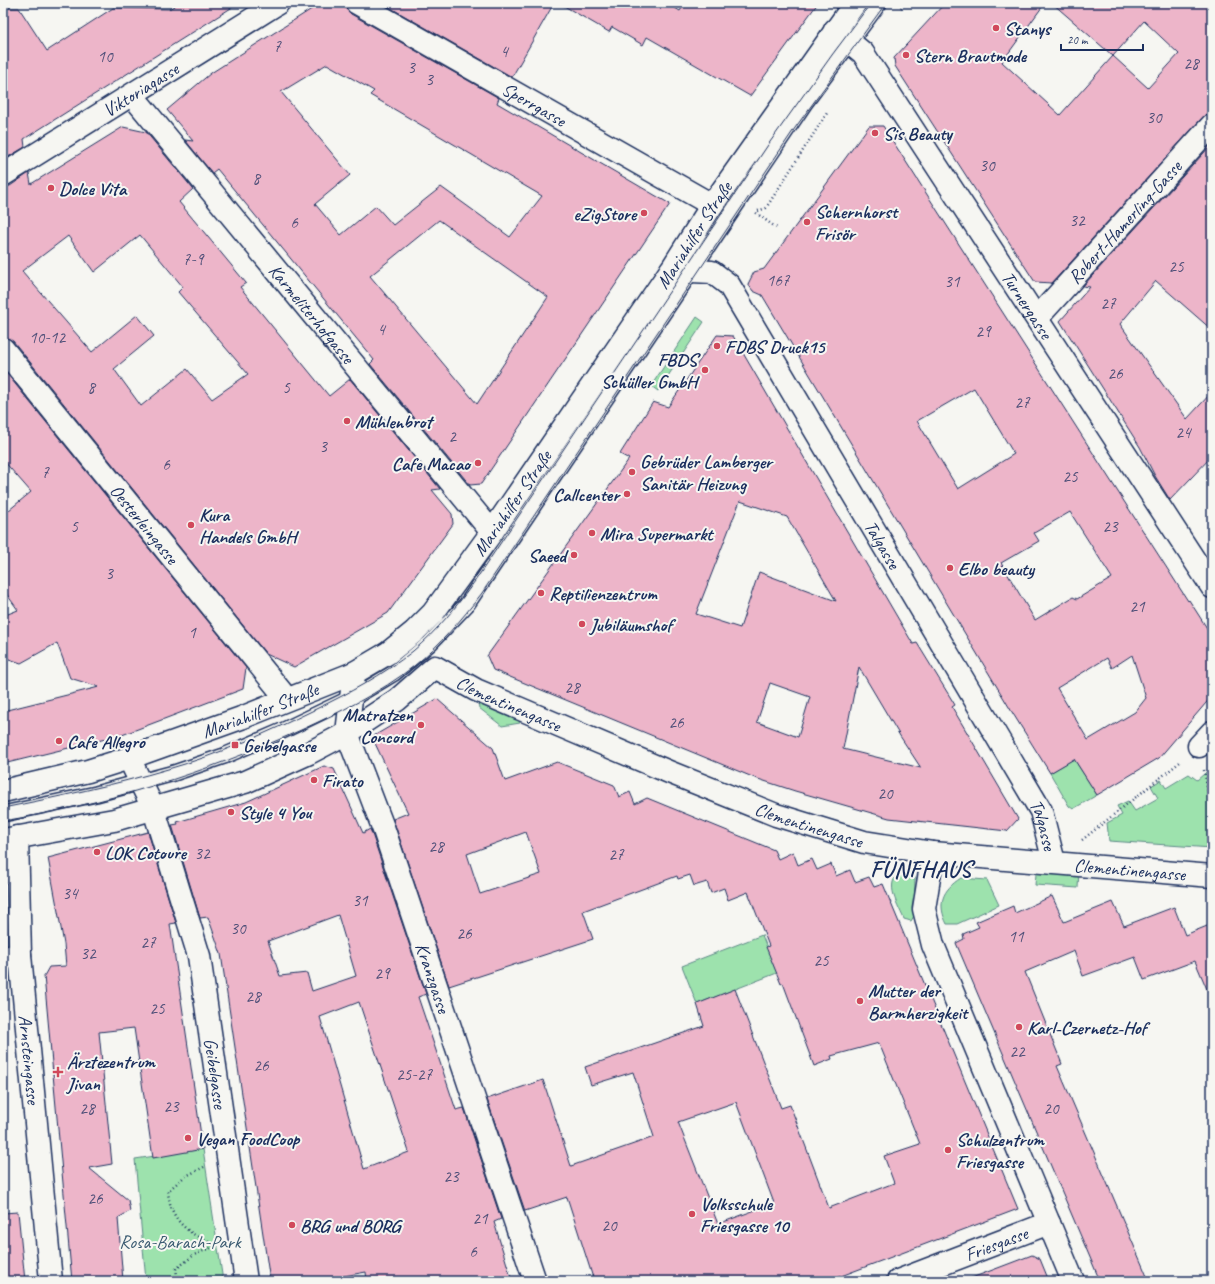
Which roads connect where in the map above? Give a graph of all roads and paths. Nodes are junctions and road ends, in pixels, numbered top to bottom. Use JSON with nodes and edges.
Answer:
{"nodes":[{"id":1,"x":278,"y":3,"type":"edge"},
{"id":2,"x":357,"y":3,"type":"edge"},
{"id":3,"x":855,"y":3,"type":"edge"},
{"id":4,"x":879,"y":3,"type":"edge"},
{"id":5,"x":842,"y":36,"type":"junction"},
{"id":6,"x":132,"y":95,"type":"junction"},
{"id":7,"x":1212,"y":125,"type":"edge"},
{"id":8,"x":3,"y":175,"type":"edge"},
{"id":9,"x":712,"y":205,"type":"junction"},
{"id":10,"x":755,"y":213,"type":"dead end"},
{"id":11,"x":778,"y":229,"type":"dead end"},
{"id":12,"x":681,"y":271,"type":"junction"},
{"id":13,"x":1037,"y":318,"type":"junction"},
{"id":14,"x":3,"y":349,"type":"edge"},
{"id":15,"x":492,"y":532,"type":"junction"},
{"id":16,"x":1212,"y":587,"type":"edge"},
{"id":17,"x":354,"y":673,"type":"junction"},
{"id":18,"x":351,"y":698,"type":"junction"},
{"id":19,"x":287,"y":699,"type":"junction"},
{"id":20,"x":347,"y":733,"type":"junction"},
{"id":21,"x":1205,"y":739,"type":"edge"},
{"id":22,"x":129,"y":758,"type":"junction"},
{"id":23,"x":141,"y":782,"type":"junction"},
{"id":24,"x":3,"y":791,"type":"edge"},
{"id":25,"x":154,"y":810,"type":"junction"},
{"id":26,"x":1212,"y":813,"type":"edge"},
{"id":27,"x":3,"y":814,"type":"edge"},
{"id":28,"x":10,"y":838,"type":"edge"},
{"id":29,"x":933,"y":853,"type":"junction"},
{"id":30,"x":1054,"y":862,"type":"junction"},
{"id":31,"x":1212,"y":876,"type":"edge"},
{"id":32,"x":12,"y":956,"type":"edge"},
{"id":33,"x":228,"y":1163,"type":"junction"},
{"id":34,"x":1049,"y":1223,"type":"junction"},
{"id":35,"x":51,"y":1281,"type":"edge"},
{"id":36,"x":178,"y":1281,"type":"edge"},
{"id":37,"x":246,"y":1281,"type":"edge"},
{"id":38,"x":535,"y":1281,"type":"edge"},
{"id":39,"x":898,"y":1281,"type":"edge"},
{"id":40,"x":1073,"y":1281,"type":"edge"}],
"edges":[{"from":1,"to":6,"type":"street","name":"Viktoriagasse"},
{"from":2,"to":9,"type":"street","name":"Sperrgasse"},
{"from":3,"to":5,"type":"street","name":"Mariahilfer Straße"},
{"from":4,"to":5,"type":"lane"},
{"from":5,"to":9,"type":"street","name":"Mariahilfer Straße"},
{"from":5,"to":12,"type":"lane"},
{"from":5,"to":13,"type":"street","name":"Turnergasse"},
{"from":6,"to":8,"type":"street","name":"Viktoriagasse"},
{"from":6,"to":15,"type":"street","name":"Karmeliterhofgasse"},
{"from":7,"to":13,"type":"street","name":"Robert-Hamerling-Gasse"},
{"from":9,"to":12,"type":"street","name":"Mariahilfer Straße"},
{"from":10,"to":11,"type":"path"},
{"from":12,"to":15,"type":"street","name":"Mariahilfer Straße"},
{"from":12,"to":18,"type":"lane"},
{"from":12,"to":30,"type":"street","name":"Talgasse"},
{"from":13,"to":16,"type":"street","name":"Turnergasse"},
{"from":14,"to":19,"type":"street","name":"Oesterleingasse"},
{"from":15,"to":17,"type":"street","name":"Mariahilfer Straße"},
{"from":17,"to":18,"type":"street","name":"Kranzgasse"},
{"from":17,"to":19,"type":"street","name":"Mariahilfer Straße"},
{"from":18,"to":20,"type":"street","name":"Kranzgasse"},
{"from":18,"to":23,"type":"lane"},
{"from":19,"to":22,"type":"street","name":"Mariahilfer Straße"},
{"from":20,"to":25,"type":"street"},
{"from":20,"to":29,"type":"street","name":"Clementinengasse"},
{"from":20,"to":38,"type":"street","name":"Kranzgasse"},
{"from":21,"to":26,"type":"path"},
{"from":21,"to":30,"type":"path"},
{"from":22,"to":23,"type":"street","name":"Geibelgasse"},
{"from":22,"to":24,"type":"street","name":"Mariahilfer Straße"},
{"from":23,"to":25,"type":"street","name":"Geibelgasse"},
{"from":23,"to":27,"type":"lane"},
{"from":25,"to":28,"type":"street"},
{"from":25,"to":33,"type":"street","name":"Geibelgasse"},
{"from":28,"to":32,"type":"street","name":"Arnsteingasse"},
{"from":29,"to":30,"type":"street","name":"Clementinengasse"},
{"from":29,"to":34,"type":"street"},
{"from":30,"to":31,"type":"street","name":"Clementinengasse"},
{"from":32,"to":35,"type":"street","name":"Arnsteingasse"},
{"from":33,"to":36,"type":"path"},
{"from":33,"to":37,"type":"street","name":"Geibelgasse"},
{"from":34,"to":39,"type":"street","name":"Friesgasse"},
{"from":34,"to":40,"type":"street"}]}
